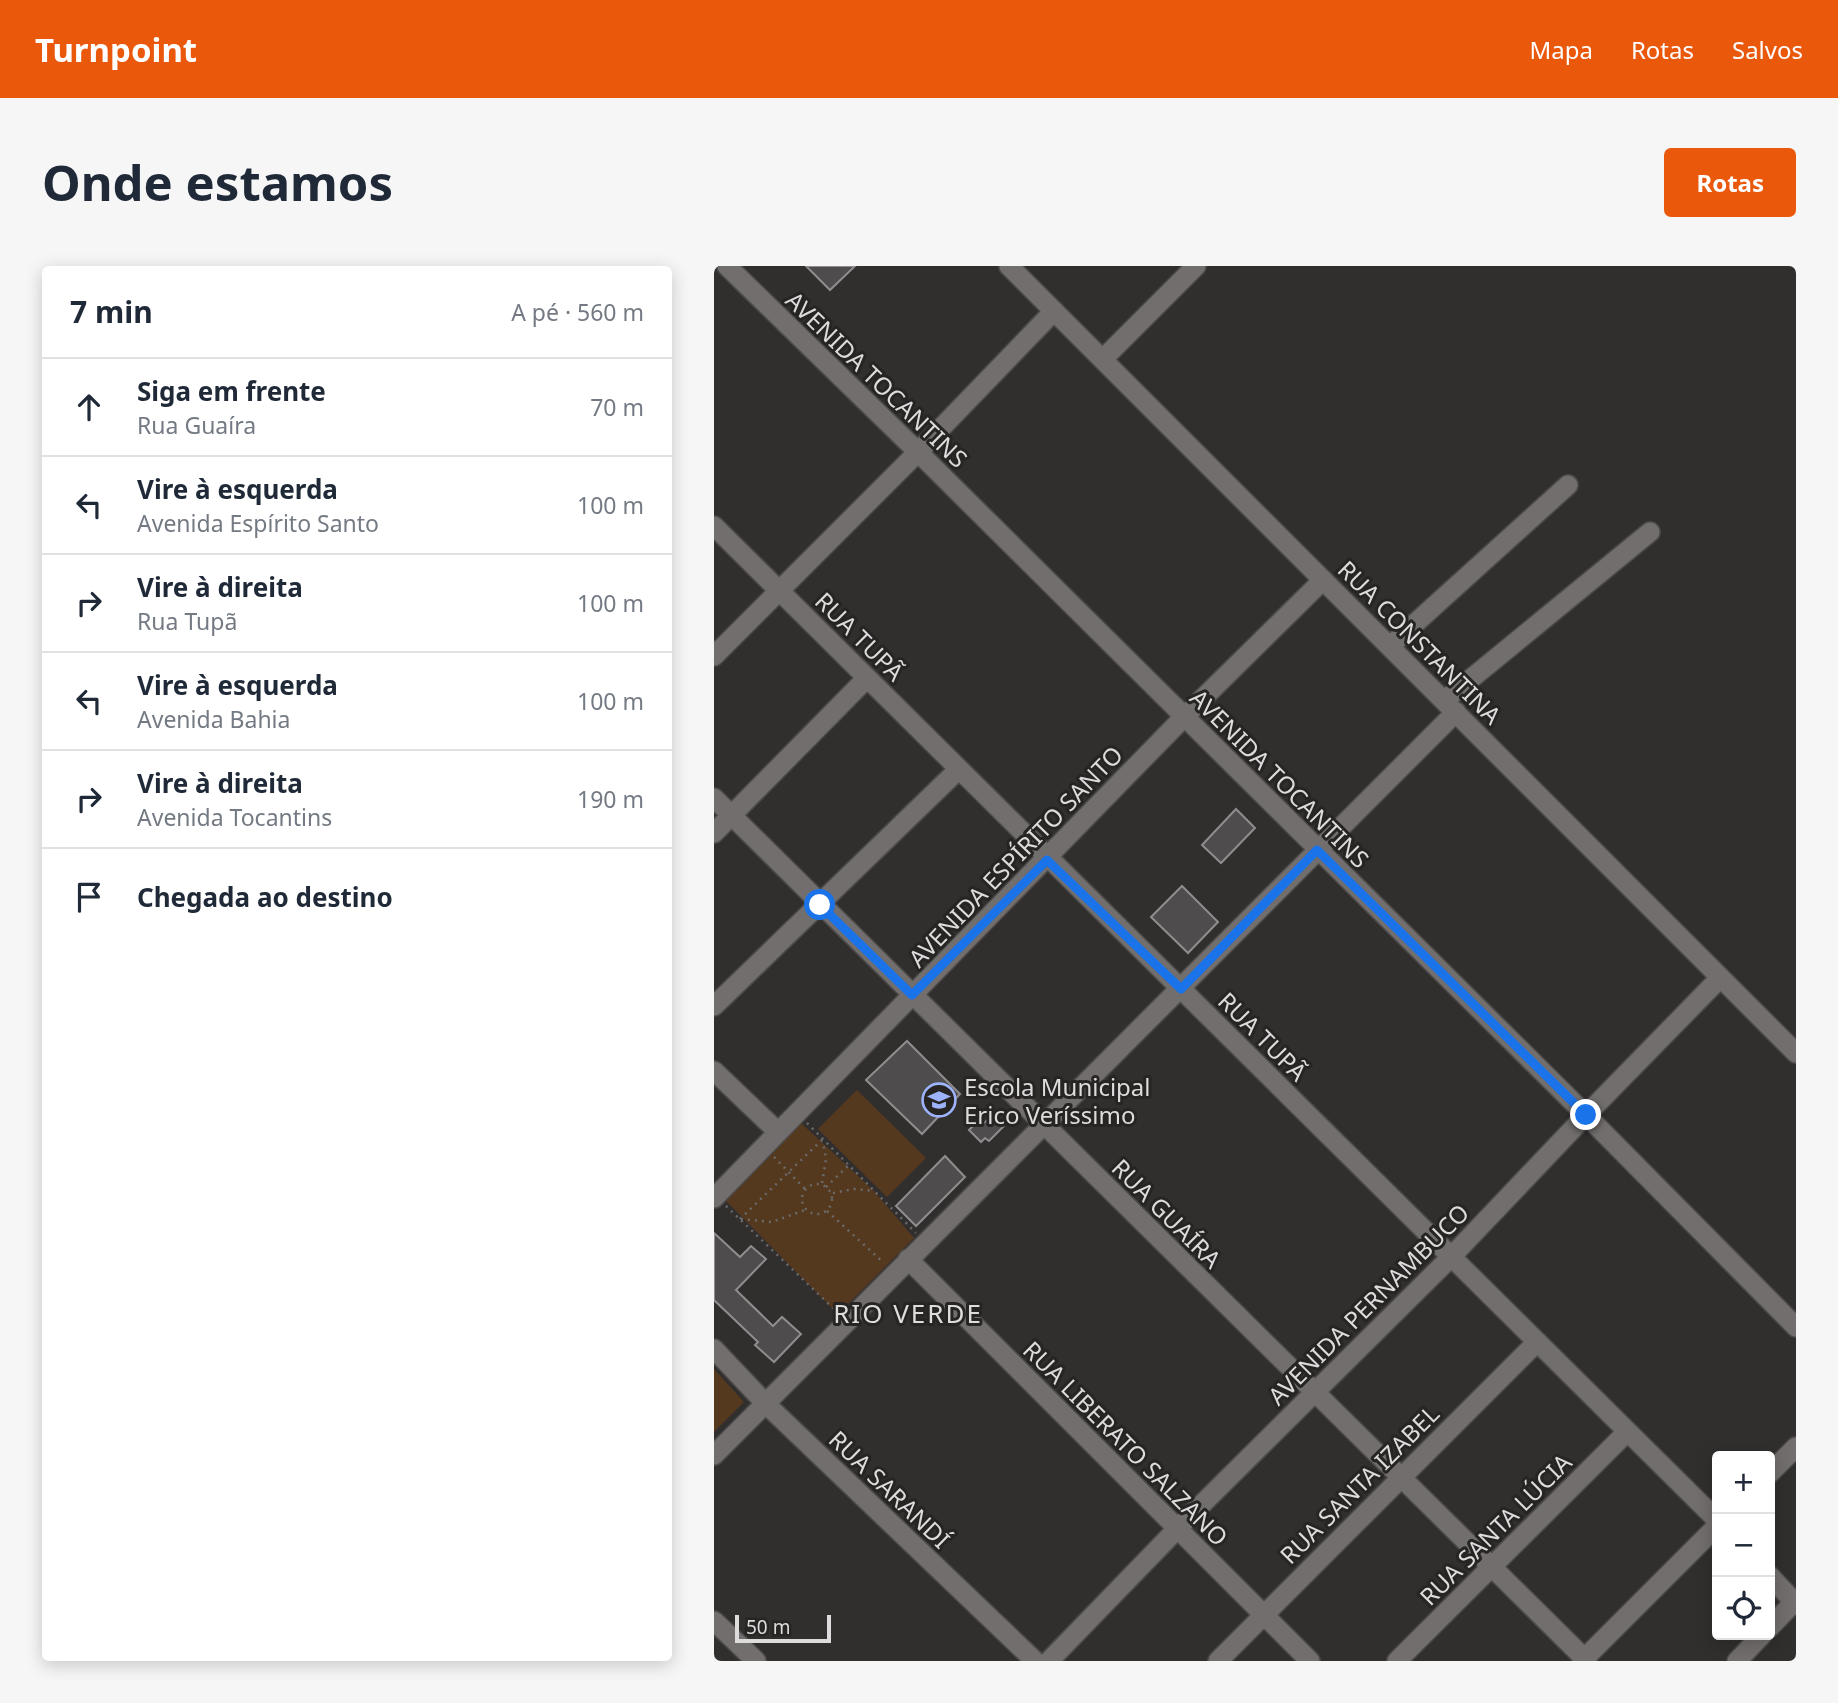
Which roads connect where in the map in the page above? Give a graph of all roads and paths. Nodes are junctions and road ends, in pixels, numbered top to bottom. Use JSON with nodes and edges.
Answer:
{"nodes":[{"id":1,"x":727,"y":266,"type":"edge"},
{"id":2,"x":1009,"y":266,"type":"edge"},
{"id":3,"x":1196,"y":266,"type":"edge"},
{"id":4,"x":1054,"y":311,"type":"junction"},
{"id":5,"x":1103,"y":359,"type":"junction"},
{"id":6,"x":918,"y":452,"type":"junction"},
{"id":7,"x":1568,"y":485,"type":"dead end"},
{"id":8,"x":714,"y":526,"type":"edge"},
{"id":9,"x":1650,"y":532,"type":"dead end"},
{"id":10,"x":1323,"y":580,"type":"junction"},
{"id":11,"x":779,"y":591,"type":"junction"},
{"id":12,"x":1390,"y":646,"type":"junction"},
{"id":13,"x":714,"y":656,"type":"edge"},
{"id":14,"x":867,"y":678,"type":"junction"},
{"id":15,"x":1450,"y":706,"type":"junction"},
{"id":16,"x":1184,"y":717,"type":"junction"},
{"id":17,"x":958,"y":769,"type":"junction"},
{"id":18,"x":714,"y":798,"type":"edge"},
{"id":19,"x":731,"y":815,"type":"junction"},
{"id":20,"x":714,"y":832,"type":"edge"},
{"id":21,"x":1317,"y":850,"type":"junction"},
{"id":22,"x":1047,"y":860,"type":"junction"},
{"id":23,"x":820,"y":905,"type":"junction"},
{"id":24,"x":1720,"y":978,"type":"junction"},
{"id":25,"x":1181,"y":989,"type":"junction"},
{"id":26,"x":912,"y":995,"type":"junction"},
{"id":27,"x":714,"y":1006,"type":"edge"},
{"id":28,"x":1796,"y":1053,"type":"edge"},
{"id":29,"x":714,"y":1071,"type":"edge"},
{"id":30,"x":797,"y":1113,"type":"junction"},
{"id":31,"x":1586,"y":1115,"type":"junction"},
{"id":32,"x":1043,"y":1124,"type":"junction"},
{"id":33,"x":778,"y":1132,"type":"junction"},
{"id":34,"x":823,"y":1139,"type":"junction"},
{"id":35,"x":764,"y":1147,"type":"junction"},
{"id":36,"x":849,"y":1165,"type":"junction"},
{"id":37,"x":789,"y":1172,"type":"junction"},
{"id":38,"x":821,"y":1185,"type":"junction"},
{"id":39,"x":826,"y":1187,"type":"junction"},
{"id":40,"x":805,"y":1189,"type":"junction"},
{"id":41,"x":874,"y":1191,"type":"junction"},
{"id":42,"x":831,"y":1193,"type":"junction"},
{"id":43,"x":715,"y":1197,"type":"edge"},
{"id":44,"x":805,"y":1210,"type":"junction"},
{"id":45,"x":827,"y":1211,"type":"junction"},
{"id":46,"x":740,"y":1219,"type":"junction"},
{"id":47,"x":925,"y":1242,"type":"junction"},
{"id":48,"x":1451,"y":1257,"type":"junction"},
{"id":49,"x":908,"y":1259,"type":"junction"},
{"id":50,"x":893,"y":1274,"type":"junction"},
{"id":51,"x":848,"y":1322,"type":"junction"},
{"id":52,"x":1796,"y":1327,"type":"edge"},
{"id":53,"x":1537,"y":1342,"type":"junction"},
{"id":54,"x":714,"y":1349,"type":"edge"},
{"id":55,"x":1314,"y":1393,"type":"junction"},
{"id":56,"x":766,"y":1404,"type":"junction"},
{"id":57,"x":1627,"y":1432,"type":"junction"},
{"id":58,"x":1796,"y":1447,"type":"edge"},
{"id":59,"x":714,"y":1455,"type":"edge"},
{"id":60,"x":1775,"y":1468,"type":"edge"},
{"id":61,"x":1400,"y":1478,"type":"junction"},
{"id":62,"x":1712,"y":1515,"type":"edge"},
{"id":63,"x":1177,"y":1529,"type":"junction"},
{"id":64,"x":1712,"y":1531,"type":"edge"},
{"id":65,"x":1490,"y":1567,"type":"junction"},
{"id":66,"x":1771,"y":1577,"type":"edge"},
{"id":67,"x":1795,"y":1602,"type":"edge"},
{"id":68,"x":1263,"y":1614,"type":"junction"},
{"id":69,"x":1775,"y":1622,"type":"edge"},
{"id":70,"x":716,"y":1625,"type":"edge"},
{"id":71,"x":1757,"y":1640,"type":"edge"},
{"id":72,"x":1584,"y":1660,"type":"edge"},
{"id":73,"x":755,"y":1661,"type":"edge"},
{"id":74,"x":1035,"y":1661,"type":"edge"},
{"id":75,"x":1049,"y":1661,"type":"edge"},
{"id":76,"x":1218,"y":1661,"type":"edge"},
{"id":77,"x":1310,"y":1661,"type":"edge"},
{"id":78,"x":1397,"y":1661,"type":"edge"},
{"id":79,"x":1737,"y":1661,"type":"edge"}],
"edges":[{"from":1,"to":6,"type":"street","name":"AVENIDA TOCANTINS"},
{"from":2,"to":4,"type":"street","name":"RUA CONSTANTINA"},
{"from":3,"to":5,"type":"street"},
{"from":4,"to":5,"type":"street","name":"RUA CONSTANTINA"},
{"from":4,"to":6,"type":"street"},
{"from":5,"to":10,"type":"street","name":"RUA CONSTANTINA"},
{"from":6,"to":11,"type":"street"},
{"from":6,"to":16,"type":"street","name":"AVENIDA TOCANTINS"},
{"from":7,"to":12,"type":"street"},
{"from":8,"to":11,"type":"street","name":"RUA TUPÃ"},
{"from":9,"to":15,"type":"street"},
{"from":10,"to":12,"type":"street","name":"RUA CONSTANTINA"},
{"from":10,"to":16,"type":"street","name":"AVENIDA ESPÍRITO SANTO"},
{"from":11,"to":13,"type":"street"},
{"from":11,"to":14,"type":"street","name":"RUA TUPÃ"},
{"from":12,"to":15,"type":"street","name":"RUA CONSTANTINA"},
{"from":14,"to":17,"type":"street","name":"RUA TUPÃ"},
{"from":14,"to":19,"type":"street"},
{"from":15,"to":21,"type":"street"},
{"from":15,"to":24,"type":"street","name":"RUA CONSTANTINA"},
{"from":16,"to":21,"type":"street","name":"AVENIDA TOCANTINS"},
{"from":16,"to":22,"type":"street","name":"AVENIDA ESPÍRITO SANTO"},
{"from":17,"to":22,"type":"street","name":"RUA TUPÃ"},
{"from":17,"to":23,"type":"street"},
{"from":18,"to":19,"type":"street","name":"RUA GUAÍRA"},
{"from":19,"to":20,"type":"street"},
{"from":19,"to":23,"type":"street","name":"RUA GUAÍRA"},
{"from":21,"to":25,"type":"street"},
{"from":21,"to":31,"type":"street","name":"AVENIDA TOCANTINS"},
{"from":22,"to":25,"type":"street","name":"RUA TUPÃ"},
{"from":22,"to":26,"type":"street","name":"AVENIDA ESPÍRITO SANTO"},
{"from":23,"to":26,"type":"street","name":"RUA GUAÍRA"},
{"from":23,"to":27,"type":"street"},
{"from":24,"to":28,"type":"street","name":"RUA CONSTANTINA"},
{"from":24,"to":31,"type":"street","name":"AVENIDA PERNAMBUCO"},
{"from":25,"to":32,"type":"street"},
{"from":25,"to":48,"type":"street","name":"RUA TUPÃ"},
{"from":26,"to":30,"type":"street","name":"AVENIDA ESPÍRITO SANTO"},
{"from":26,"to":32,"type":"street","name":"RUA GUAÍRA"},
{"from":29,"to":33,"type":"street"},
{"from":30,"to":33,"type":"street","name":"AVENIDA ESPÍRITO SANTO"},
{"from":30,"to":34,"type":"path"},
{"from":31,"to":48,"type":"street","name":"AVENIDA PERNAMBUCO"},
{"from":31,"to":52,"type":"street","name":"AVENIDA TOCANTINS"},
{"from":32,"to":47,"type":"street"},
{"from":32,"to":55,"type":"street","name":"RUA GUAÍRA"},
{"from":33,"to":35,"type":"street","name":"AVENIDA ESPÍRITO SANTO"},
{"from":34,"to":36,"type":"path"},
{"from":34,"to":37,"type":"path"},
{"from":34,"to":38,"type":"path"},
{"from":35,"to":37,"type":"path"},
{"from":35,"to":43,"type":"street","name":"AVENIDA ESPÍRITO SANTO"},
{"from":36,"to":39,"type":"path"},
{"from":36,"to":41,"type":"path"},
{"from":37,"to":40,"type":"path"},
{"from":37,"to":46,"type":"path"},
{"from":38,"to":39,"type":"path"},
{"from":38,"to":40,"type":"path"},
{"from":39,"to":42,"type":"path"},
{"from":40,"to":44,"type":"path"},
{"from":41,"to":42,"type":"path"},
{"from":41,"to":47,"type":"path"},
{"from":42,"to":45,"type":"path"},
{"from":43,"to":46,"type":"path"},
{"from":44,"to":45,"type":"path"},
{"from":44,"to":46,"type":"path"},
{"from":45,"to":50,"type":"path"},
{"from":46,"to":51,"type":"path"},
{"from":47,"to":49,"type":"street"},
{"from":48,"to":53,"type":"street","name":"RUA TUPÃ"},
{"from":48,"to":55,"type":"street","name":"AVENIDA PERNAMBUCO"},
{"from":49,"to":50,"type":"street"},
{"from":49,"to":63,"type":"street","name":"RUA LIBERATO SALZANO"},
{"from":50,"to":51,"type":"street"},
{"from":51,"to":56,"type":"street"},
{"from":53,"to":57,"type":"street","name":"RUA TUPÃ"},
{"from":53,"to":61,"type":"street","name":"RUA SANTA IZABEL"},
{"from":54,"to":56,"type":"street","name":"RUA SARANDÍ"},
{"from":55,"to":61,"type":"street","name":"RUA GUAÍRA"},
{"from":55,"to":63,"type":"street","name":"AVENIDA PERNAMBUCO"},
{"from":56,"to":59,"type":"street"},
{"from":56,"to":74,"type":"street","name":"RUA SARANDÍ"},
{"from":57,"to":62,"type":"street","name":"RUA TUPÃ"},
{"from":57,"to":65,"type":"street","name":"RUA SANTA LÚCIA"},
{"from":58,"to":60,"type":"street"},
{"from":61,"to":65,"type":"street","name":"RUA GUAÍRA"},
{"from":61,"to":68,"type":"street","name":"RUA SANTA IZABEL"},
{"from":63,"to":68,"type":"street","name":"RUA LIBERATO SALZANO"},
{"from":63,"to":75,"type":"street","name":"AVENIDA PERNAMBUCO"},
{"from":64,"to":72,"type":"street"},
{"from":65,"to":72,"type":"street","name":"RUA GUAÍRA"},
{"from":65,"to":78,"type":"street","name":"RUA SANTA LÚCIA"},
{"from":66,"to":67,"type":"street"},
{"from":67,"to":69,"type":"street"},
{"from":68,"to":76,"type":"street","name":"RUA SANTA IZABEL"},
{"from":68,"to":77,"type":"street","name":"RUA LIBERATO SALZANO"},
{"from":70,"to":73,"type":"street"},
{"from":71,"to":79,"type":"street"}]}
